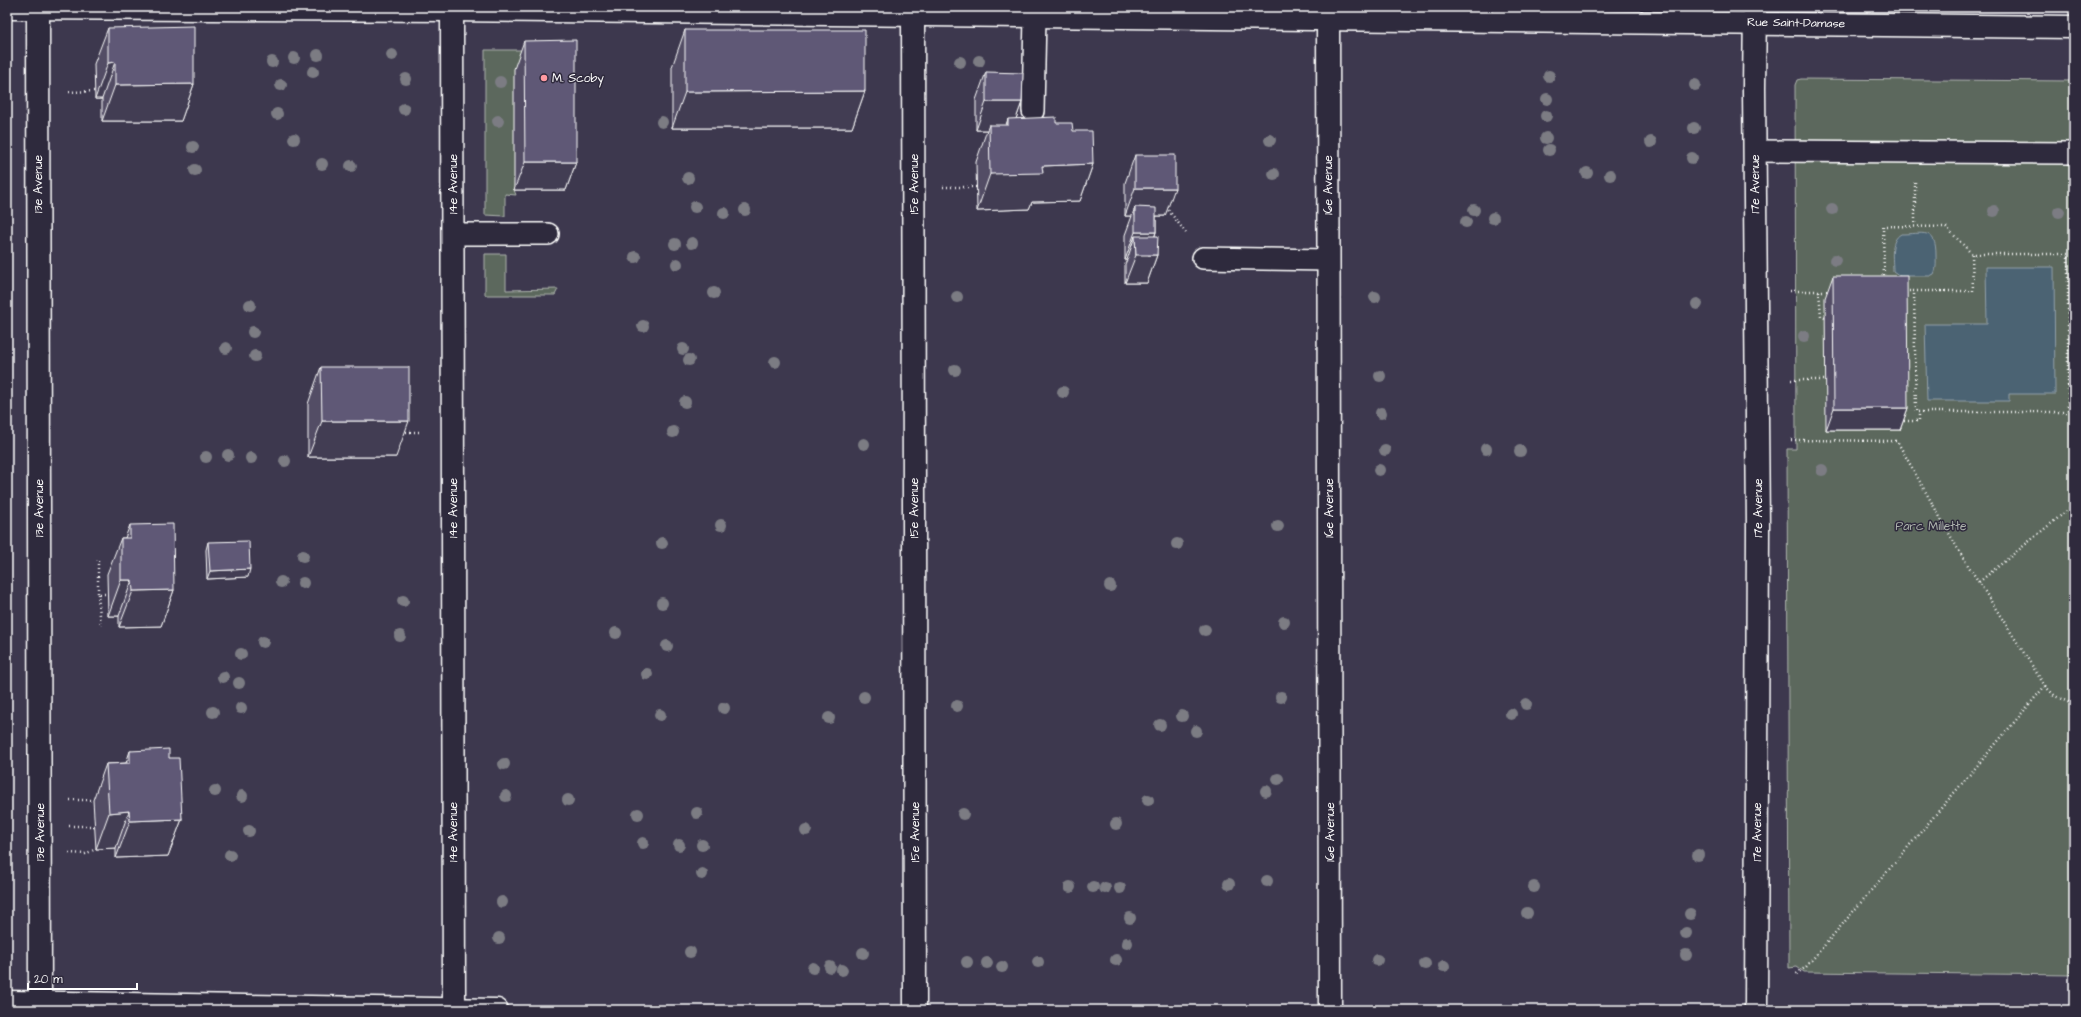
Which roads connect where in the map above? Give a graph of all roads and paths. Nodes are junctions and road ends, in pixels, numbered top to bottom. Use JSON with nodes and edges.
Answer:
{"nodes":[{"id":1,"x":7,"y":8,"type":"edge"},
{"id":2,"x":38,"y":8,"type":"edge"},
{"id":3,"x":452,"y":9,"type":"edge"},
{"id":4,"x":913,"y":11,"type":"edge"},
{"id":5,"x":1328,"y":13,"type":"edge"},
{"id":6,"x":1755,"y":15,"type":"edge"},
{"id":7,"x":1035,"y":16,"type":"junction"},
{"id":8,"x":2074,"y":27,"type":"edge"},
{"id":9,"x":1033,"y":111,"type":"dead end"},
{"id":10,"x":1755,"y":151,"type":"junction"},
{"id":11,"x":2074,"y":153,"type":"edge"},
{"id":12,"x":1915,"y":180,"type":"dead end"},
{"id":13,"x":1165,"y":205,"type":"edge"},
{"id":14,"x":1915,"y":226,"type":"junction"},
{"id":15,"x":453,"y":234,"type":"junction"},
{"id":16,"x":548,"y":234,"type":"dead end"},
{"id":17,"x":1972,"y":254,"type":"junction"},
{"id":18,"x":1203,"y":258,"type":"joint"},
{"id":19,"x":1328,"y":260,"type":"junction"},
{"id":20,"x":1884,"y":284,"type":"edge"},
{"id":21,"x":1790,"y":291,"type":"dead end"},
{"id":22,"x":1819,"y":291,"type":"junction"},
{"id":23,"x":1834,"y":291,"type":"edge"},
{"id":24,"x":1899,"y":292,"type":"edge"},
{"id":25,"x":1914,"y":292,"type":"junction"},
{"id":26,"x":1825,"y":317,"type":"dead end"},
{"id":27,"x":1791,"y":380,"type":"dead end"},
{"id":28,"x":1826,"y":380,"type":"dead end"},
{"id":29,"x":1919,"y":412,"type":"junction"},
{"id":30,"x":1900,"y":421,"type":"edge"},
{"id":31,"x":396,"y":432,"type":"edge"},
{"id":32,"x":418,"y":432,"type":"dead end"},
{"id":33,"x":1791,"y":440,"type":"dead end"},
{"id":34,"x":2074,"y":505,"type":"edge"},
{"id":35,"x":98,"y":560,"type":"dead end"},
{"id":36,"x":1979,"y":582,"type":"junction"},
{"id":37,"x":98,"y":594,"type":"junction"},
{"id":38,"x":108,"y":594,"type":"dead end"},
{"id":39,"x":101,"y":626,"type":"dead end"},
{"id":40,"x":2045,"y":686,"type":"junction"},
{"id":41,"x":2074,"y":706,"type":"edge"},
{"id":42,"x":1795,"y":975,"type":"dead end"},
{"id":43,"x":7,"y":1002,"type":"edge"},
{"id":44,"x":40,"y":1007,"type":"edge"},
{"id":45,"x":454,"y":1010,"type":"edge"},
{"id":46,"x":497,"y":1010,"type":"edge"},
{"id":47,"x":915,"y":1010,"type":"edge"},
{"id":48,"x":1330,"y":1010,"type":"edge"},
{"id":49,"x":1756,"y":1010,"type":"edge"}],
"edges":[{"from":1,"to":2,"type":"street","name":"Rue Saint-Damase"},
{"from":2,"to":3,"type":"street","name":"Rue Saint-Damase"},
{"from":2,"to":44,"type":"street","name":"13e Avenue"},
{"from":3,"to":4,"type":"street","name":"Rue Saint-Damase"},
{"from":3,"to":15,"type":"street","name":"14e Avenue"},
{"from":4,"to":7,"type":"street","name":"Rue Saint-Damase"},
{"from":4,"to":47,"type":"street","name":"15e Avenue"},
{"from":5,"to":6,"type":"street","name":"Rue Saint-Damase"},
{"from":5,"to":7,"type":"street","name":"Rue Saint-Damase"},
{"from":5,"to":19,"type":"street","name":"16e Avenue"},
{"from":6,"to":8,"type":"street","name":"Rue Saint-Damase"},
{"from":6,"to":10,"type":"street","name":"17e Avenue"},
{"from":7,"to":9,"type":"lane"},
{"from":10,"to":11,"type":"lane"},
{"from":10,"to":49,"type":"street","name":"17e Avenue"},
{"from":12,"to":14,"type":"path"},
{"from":13,"to":18,"type":"path"},
{"from":14,"to":17,"type":"path"},
{"from":14,"to":20,"type":"path"},
{"from":15,"to":16,"type":"lane"},
{"from":15,"to":45,"type":"street","name":"14e Avenue"},
{"from":17,"to":25,"type":"path"},
{"from":17,"to":29,"type":"path"},
{"from":18,"to":19,"type":"lane"},
{"from":19,"to":48,"type":"street","name":"16e Avenue"},
{"from":21,"to":22,"type":"path"},
{"from":22,"to":23,"type":"path"},
{"from":22,"to":26,"type":"path"},
{"from":24,"to":25,"type":"path"},
{"from":25,"to":29,"type":"path"},
{"from":27,"to":28,"type":"path"},
{"from":29,"to":30,"type":"path"},
{"from":31,"to":32,"type":"path"},
{"from":33,"to":36,"type":"path"},
{"from":34,"to":36,"type":"path"},
{"from":35,"to":37,"type":"path"},
{"from":36,"to":40,"type":"path"},
{"from":37,"to":38,"type":"path"},
{"from":37,"to":39,"type":"path"},
{"from":40,"to":41,"type":"path"},
{"from":40,"to":42,"type":"path"},
{"from":43,"to":44,"type":"street"},
{"from":44,"to":45,"type":"street"},
{"from":45,"to":46,"type":"street"}]}
